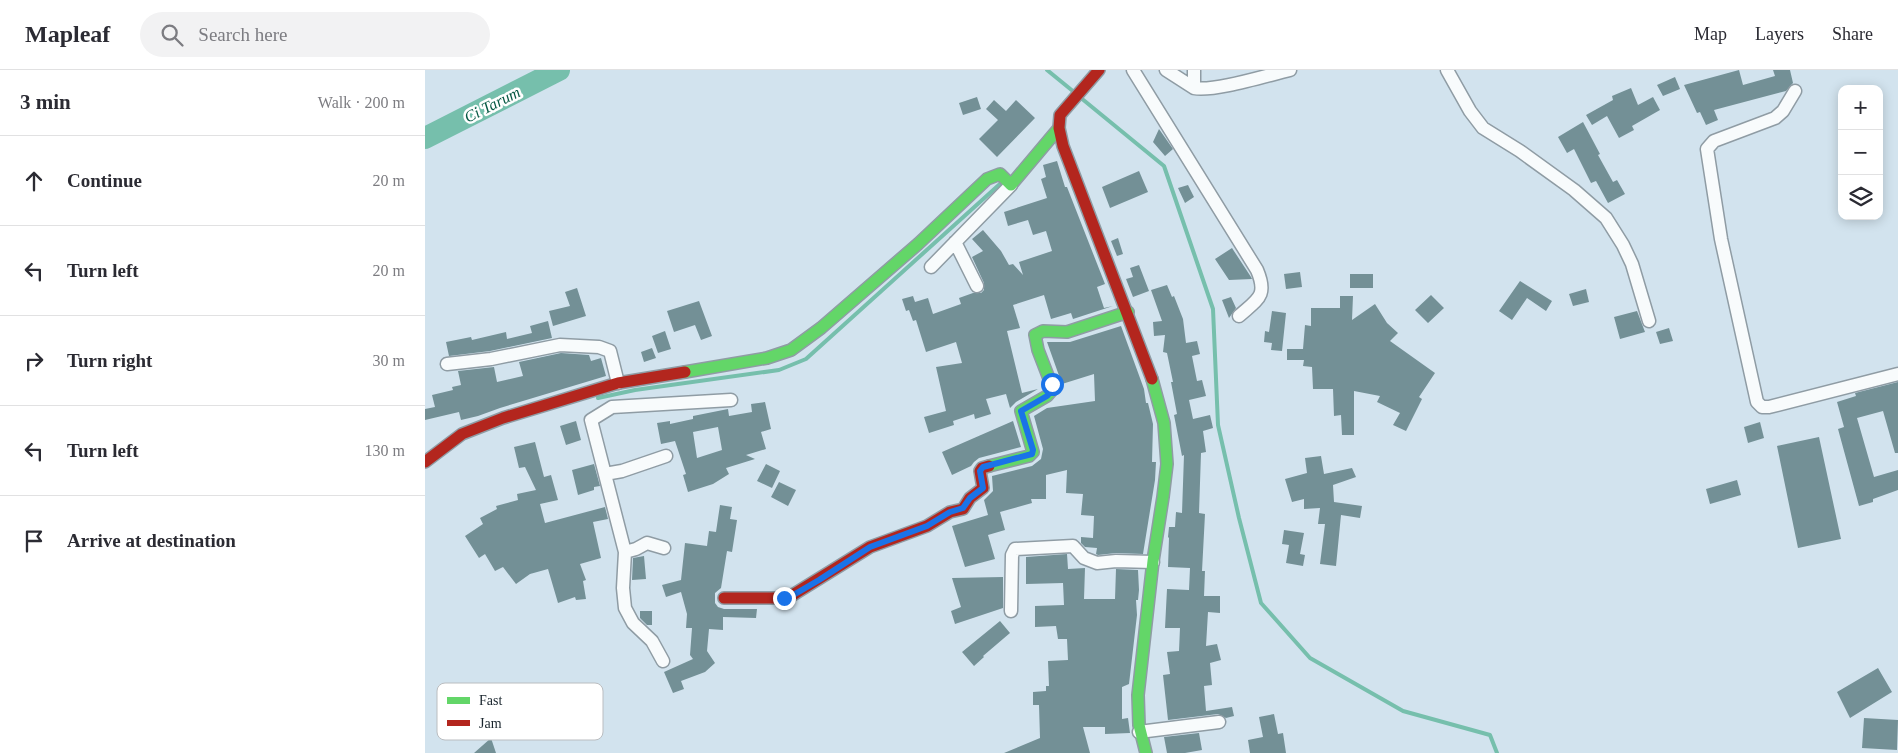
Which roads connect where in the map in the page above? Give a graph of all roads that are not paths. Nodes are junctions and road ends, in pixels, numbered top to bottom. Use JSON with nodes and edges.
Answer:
{"nodes":[{"id":1,"x":1099,"y":70,"type":"edge"},
{"id":2,"x":1133,"y":70,"type":"edge"},
{"id":3,"x":1166,"y":70,"type":"edge"},
{"id":4,"x":1194,"y":70,"type":"edge"},
{"id":5,"x":1290,"y":70,"type":"edge"},
{"id":6,"x":1447,"y":70,"type":"edge"},
{"id":7,"x":1194,"y":88,"type":"junction"},
{"id":8,"x":1795,"y":92,"type":"dead end"},
{"id":9,"x":1059,"y":128,"type":"junction"},
{"id":10,"x":1006,"y":180,"type":"junction"},
{"id":11,"x":955,"y":242,"type":"junction"},
{"id":12,"x":931,"y":267,"type":"dead end"},
{"id":13,"x":977,"y":286,"type":"dead end"},
{"id":14,"x":1128,"y":312,"type":"junction"},
{"id":15,"x":1239,"y":316,"type":"dead end"},
{"id":16,"x":1649,"y":321,"type":"dead end"},
{"id":17,"x":447,"y":364,"type":"dead end"},
{"id":18,"x":1898,"y":374,"type":"edge"},
{"id":19,"x":612,"y":394,"type":"junction"},
{"id":20,"x":731,"y":400,"type":"dead end"},
{"id":21,"x":666,"y":456,"type":"dead end"},
{"id":22,"x":425,"y":462,"type":"edge"},
{"id":23,"x":605,"y":474,"type":"junction"},
{"id":24,"x":665,"y":548,"type":"dead end"},
{"id":25,"x":625,"y":552,"type":"junction"},
{"id":26,"x":1153,"y":562,"type":"junction"},
{"id":27,"x":724,"y":598,"type":"dead end"},
{"id":28,"x":1011,"y":611,"type":"dead end"},
{"id":29,"x":663,"y":661,"type":"dead end"},
{"id":30,"x":1219,"y":722,"type":"dead end"},
{"id":31,"x":1139,"y":732,"type":"junction"},
{"id":32,"x":1146,"y":753,"type":"edge"}],
"edges":[{"from":1,"to":9,"type":"street"},
{"from":2,"to":15,"type":"street"},
{"from":3,"to":7,"type":"street"},
{"from":4,"to":7,"type":"street"},
{"from":5,"to":7,"type":"street"},
{"from":6,"to":16,"type":"street"},
{"from":8,"to":18,"type":"street"},
{"from":9,"to":10,"type":"street"},
{"from":9,"to":14,"type":"street"},
{"from":10,"to":11,"type":"street"},
{"from":10,"to":19,"type":"street"},
{"from":11,"to":12,"type":"street"},
{"from":11,"to":13,"type":"street"},
{"from":14,"to":26,"type":"street"},
{"from":14,"to":27,"type":"street"},
{"from":17,"to":19,"type":"street"},
{"from":19,"to":20,"type":"street"},
{"from":19,"to":22,"type":"street"},
{"from":19,"to":23,"type":"street"},
{"from":21,"to":23,"type":"street"},
{"from":23,"to":25,"type":"street"},
{"from":24,"to":25,"type":"street"},
{"from":25,"to":29,"type":"street"},
{"from":26,"to":28,"type":"street"},
{"from":26,"to":31,"type":"street"},
{"from":30,"to":31,"type":"street"},
{"from":31,"to":32,"type":"street"}]}
